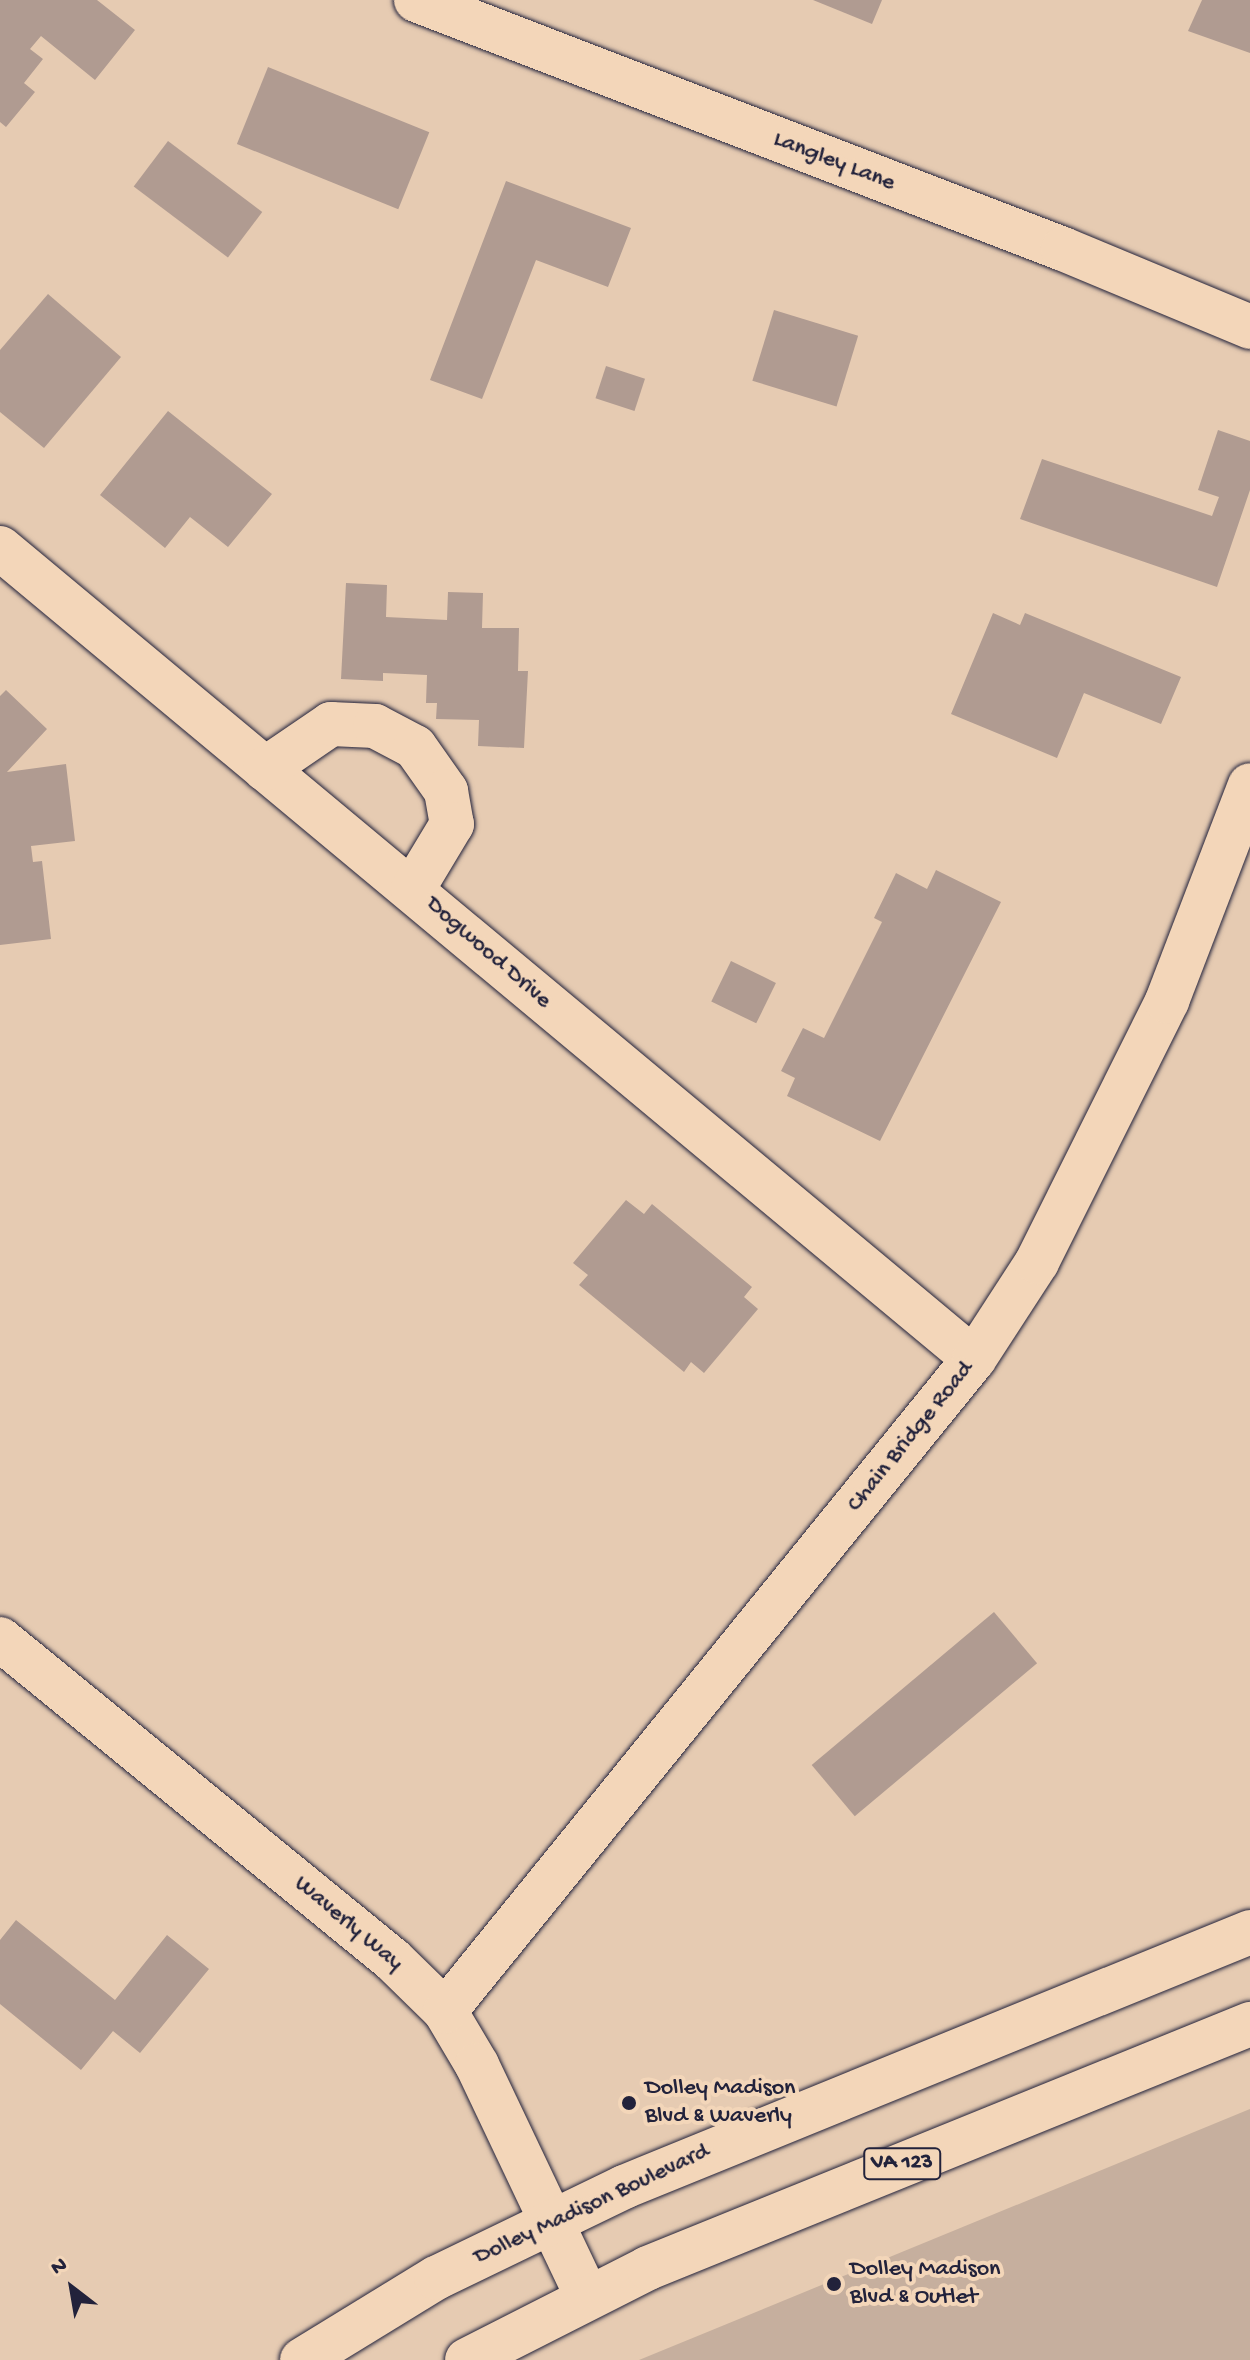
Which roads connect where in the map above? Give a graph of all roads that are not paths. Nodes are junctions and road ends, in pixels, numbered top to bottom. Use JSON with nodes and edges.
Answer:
{"nodes":[{"id":1,"x":416,"y":0,"type":"edge"},
{"id":2,"x":1250,"y":327,"type":"edge"},
{"id":3,"x":0,"y":548,"type":"edge"},
{"id":4,"x":265,"y":769,"type":"junction"},
{"id":5,"x":1250,"y":785,"type":"edge"},
{"id":6,"x":413,"y":889,"type":"junction"},
{"id":7,"x":974,"y":1359,"type":"junction"},
{"id":8,"x":0,"y":1639,"type":"edge"},
{"id":9,"x":1250,"y":1932,"type":"edge"},
{"id":10,"x":445,"y":2011,"type":"junction"},
{"id":11,"x":1250,"y":2024,"type":"edge"},
{"id":12,"x":552,"y":2220,"type":"junction"},
{"id":13,"x":587,"y":2297,"type":"junction"},
{"id":14,"x":302,"y":2360,"type":"edge"},
{"id":15,"x":467,"y":2360,"type":"edge"}],
"edges":[{"from":1,"to":2,"type":"street","name":"Langley Lane"},
{"from":3,"to":4,"type":"street","name":"Dogwood Drive"},
{"from":4,"to":6,"type":"street","name":"Dogwood Drive"},
{"from":4,"to":6,"type":"street"},
{"from":5,"to":7,"type":"street","name":"Chain Bridge Road"},
{"from":6,"to":7,"type":"street","name":"Dogwood Drive"},
{"from":7,"to":10,"type":"street","name":"Chain Bridge Road"},
{"from":8,"to":10,"type":"street","name":"Waverly Way"},
{"from":9,"to":12,"type":"street","name":"Dolley Madison Boulevard"},
{"from":10,"to":12,"type":"street","name":"Waverly Way"},
{"from":11,"to":13,"type":"street","number":"VA 123"},
{"from":12,"to":13,"type":"street","name":"Waverly Way"},
{"from":12,"to":14,"type":"street","name":"Dolley Madison Boulevard"},
{"from":13,"to":15,"type":"street","number":"VA 123"}]}
